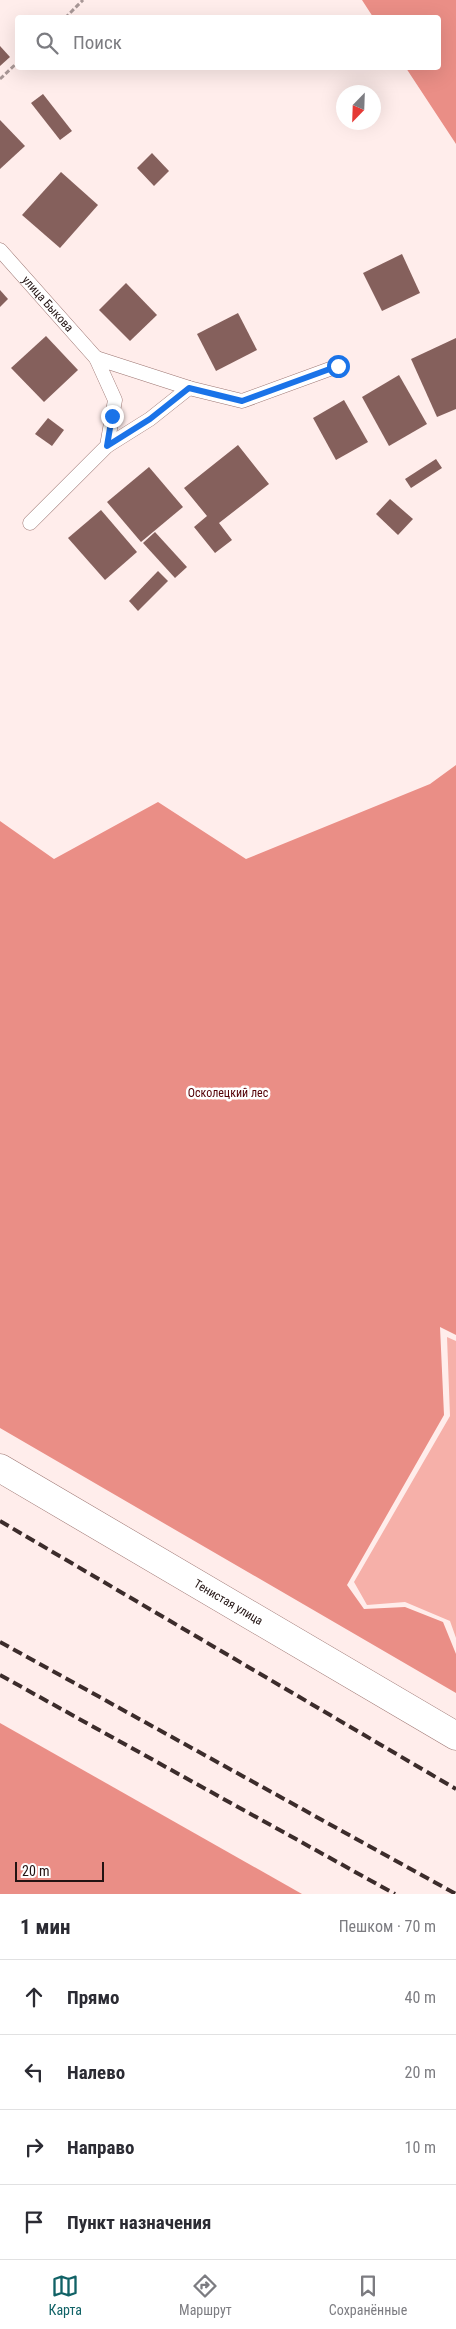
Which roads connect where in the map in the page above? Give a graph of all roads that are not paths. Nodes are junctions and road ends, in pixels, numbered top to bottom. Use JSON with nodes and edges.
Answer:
{"nodes":[{"id":1,"x":0,"y":250,"type":"edge"},
{"id":2,"x":96,"y":358,"type":"junction"},
{"id":3,"x":338,"y":366,"type":"dead end"},
{"id":4,"x":189,"y":388,"type":"junction"},
{"id":5,"x":107,"y":446,"type":"junction"},
{"id":6,"x":30,"y":523,"type":"dead end"},
{"id":7,"x":0,"y":1468,"type":"edge"},
{"id":8,"x":456,"y":1736,"type":"edge"}],
"edges":[{"from":1,"to":2,"type":"lane","name":"улица Быкова"},
{"from":2,"to":4,"type":"lane"},
{"from":2,"to":5,"type":"lane"},
{"from":3,"to":4,"type":"lane"},
{"from":4,"to":5,"type":"lane"},
{"from":5,"to":6,"type":"lane"},
{"from":7,"to":8,"type":"street","name":"Тенистая улица"}]}
